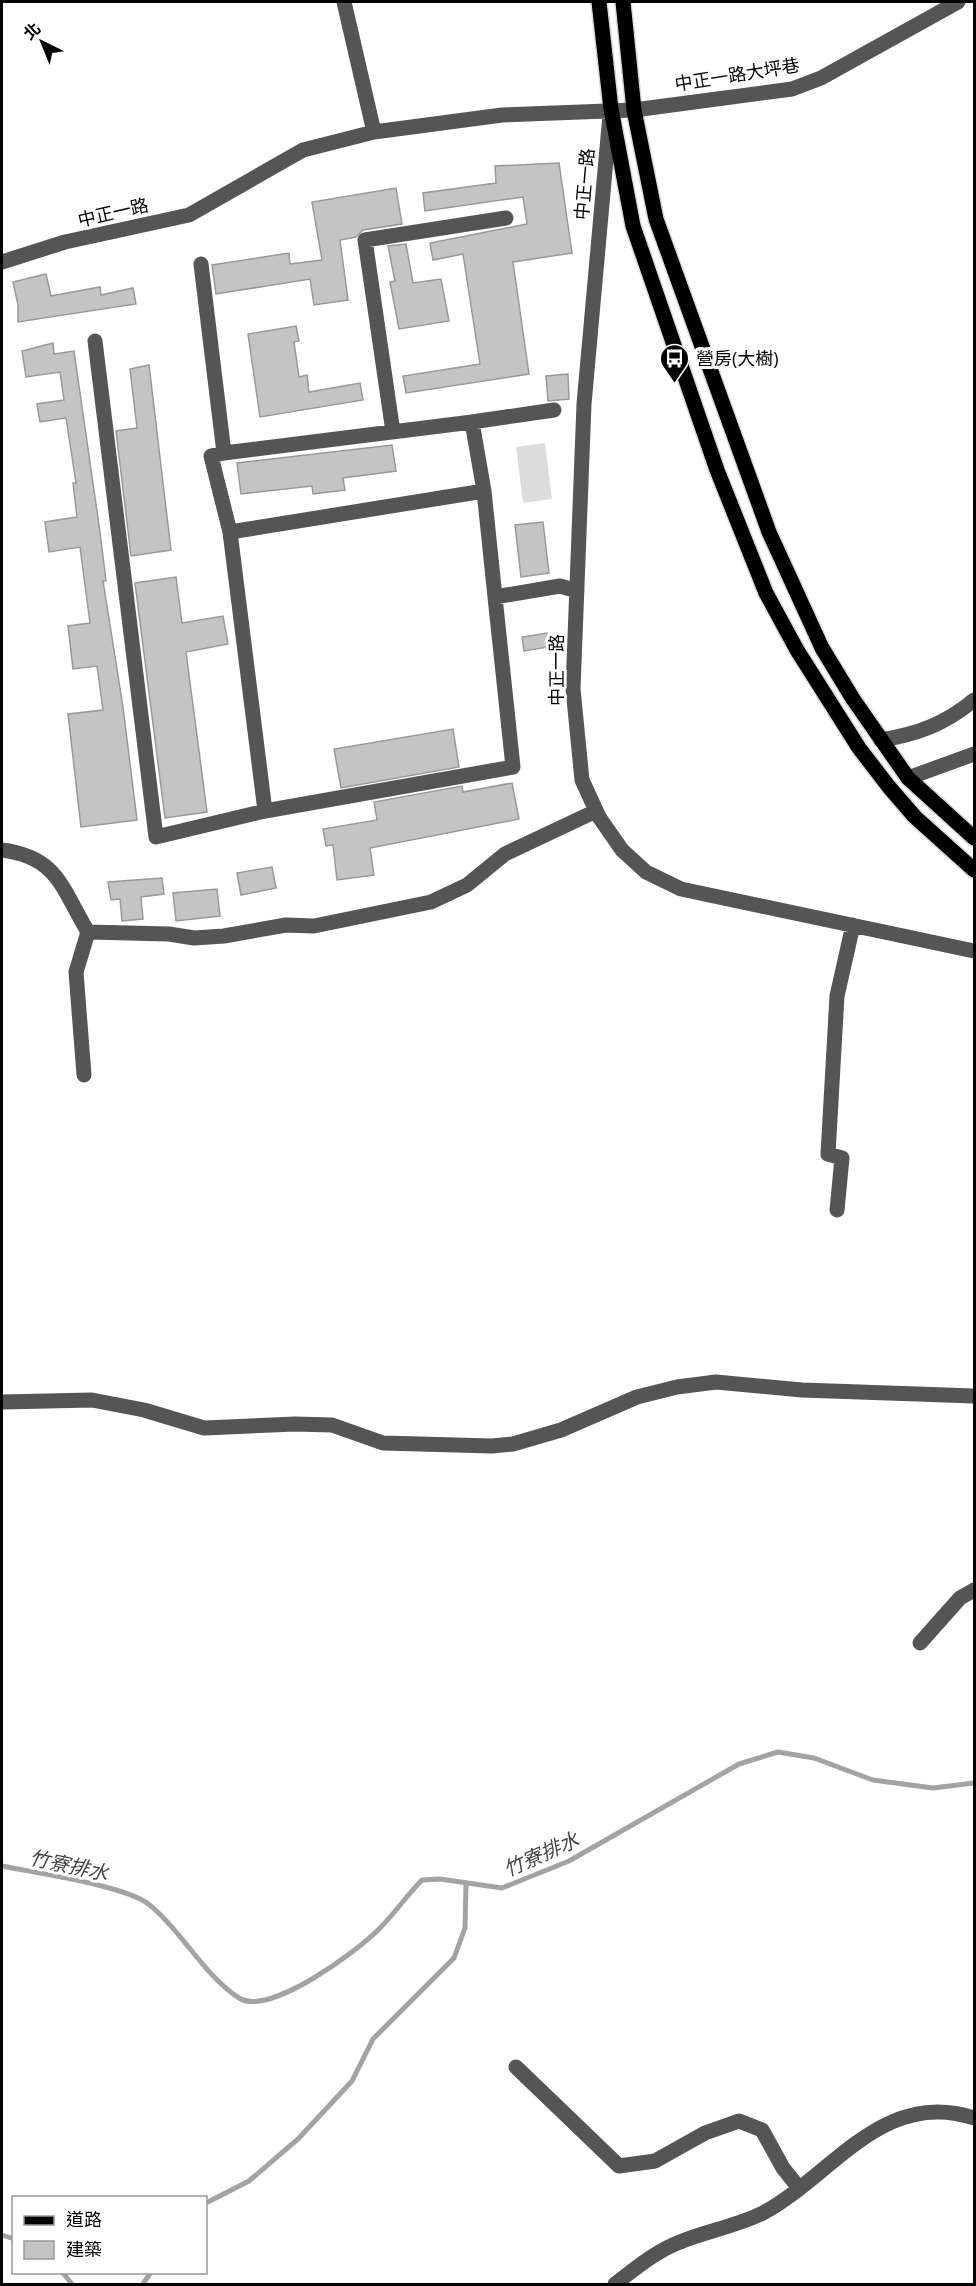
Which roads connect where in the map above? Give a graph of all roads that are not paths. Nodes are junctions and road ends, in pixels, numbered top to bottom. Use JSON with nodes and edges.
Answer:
{"nodes":[{"id":1,"x":344,"y":2,"type":"edge"},
{"id":2,"x":599,"y":2,"type":"edge"},
{"id":3,"x":623,"y":2,"type":"edge"},
{"id":4,"x":925,"y":2,"type":"edge"},
{"id":5,"x":958,"y":2,"type":"edge"},
{"id":6,"x":928,"y":18,"type":"junction"},
{"id":7,"x":611,"y":109,"type":"junction"},
{"id":8,"x":634,"y":110,"type":"junction"},
{"id":9,"x":374,"y":132,"type":"junction"},
{"id":10,"x":506,"y":218,"type":"dead end"},
{"id":11,"x":2,"y":262,"type":"edge"},
{"id":12,"x":201,"y":264,"type":"dead end"},
{"id":13,"x":95,"y":341,"type":"dead end"},
{"id":14,"x":554,"y":410,"type":"dead end"},
{"id":15,"x":472,"y":422,"type":"junction"},
{"id":16,"x":393,"y":432,"type":"junction"},
{"id":17,"x":224,"y":453,"type":"junction"},
{"id":18,"x":484,"y":491,"type":"junction"},
{"id":19,"x":230,"y":532,"type":"junction"},
{"id":20,"x":577,"y":591,"type":"junction"},
{"id":21,"x":495,"y":597,"type":"junction"},
{"id":22,"x":975,"y":700,"type":"edge"},
{"id":23,"x":881,"y":740,"type":"junction"},
{"id":24,"x":975,"y":754,"type":"edge"},
{"id":25,"x":908,"y":778,"type":"junction"},
{"id":26,"x":596,"y":811,"type":"junction"},
{"id":27,"x":265,"y":812,"type":"junction"},
{"id":28,"x":975,"y":838,"type":"edge"},
{"id":29,"x":2,"y":850,"type":"edge"},
{"id":30,"x":975,"y":870,"type":"edge"},
{"id":31,"x":853,"y":925,"type":"junction"},
{"id":32,"x":88,"y":932,"type":"junction"},
{"id":33,"x":975,"y":951,"type":"edge"},
{"id":34,"x":84,"y":1075,"type":"dead end"},
{"id":35,"x":837,"y":1210,"type":"dead end"},
{"id":36,"x":975,"y":1396,"type":"edge"},
{"id":37,"x":2,"y":1402,"type":"edge"},
{"id":38,"x":975,"y":1590,"type":"edge"},
{"id":39,"x":920,"y":1643,"type":"dead end"},
{"id":40,"x":516,"y":2067,"type":"dead end"},
{"id":41,"x":975,"y":2118,"type":"edge"},
{"id":42,"x":799,"y":2188,"type":"junction"},
{"id":43,"x":615,"y":2284,"type":"edge"}],
"edges":[{"from":1,"to":9,"type":"street"},
{"from":2,"to":7,"type":"main road","name":"中正一路"},
{"from":3,"to":8,"type":"main road"},
{"from":4,"to":6,"type":"street"},
{"from":5,"to":6,"type":"street","name":"中正一路大坪巷"},
{"from":6,"to":8,"type":"street","name":"中正一路大坪巷"},
{"from":7,"to":8,"type":"street","name":"中正一路大坪巷"},
{"from":7,"to":9,"type":"street","name":"中正一路"},
{"from":7,"to":20,"type":"street","name":"中正一路"},
{"from":7,"to":30,"type":"main road","name":"中正一路"},
{"from":8,"to":23,"type":"main road"},
{"from":9,"to":11,"type":"street","name":"中正一路"},
{"from":10,"to":16,"type":"street"},
{"from":12,"to":17,"type":"street"},
{"from":13,"to":27,"type":"street"},
{"from":14,"to":15,"type":"street"},
{"from":15,"to":16,"type":"street"},
{"from":15,"to":18,"type":"street"},
{"from":16,"to":17,"type":"street"},
{"from":17,"to":19,"type":"street"},
{"from":18,"to":19,"type":"street"},
{"from":18,"to":21,"type":"street"},
{"from":19,"to":27,"type":"street"},
{"from":20,"to":21,"type":"street"},
{"from":20,"to":26,"type":"street","name":"中正一路"},
{"from":21,"to":27,"type":"street"},
{"from":22,"to":23,"type":"street"},
{"from":23,"to":25,"type":"main road"},
{"from":24,"to":25,"type":"street"},
{"from":25,"to":28,"type":"main road"},
{"from":26,"to":31,"type":"street","name":"中正一路"},
{"from":26,"to":32,"type":"street"},
{"from":29,"to":32,"type":"street"},
{"from":31,"to":33,"type":"street","name":"中正一路"},
{"from":31,"to":35,"type":"street"},
{"from":32,"to":34,"type":"street"},
{"from":36,"to":37,"type":"street"},
{"from":38,"to":39,"type":"street"},
{"from":40,"to":42,"type":"street"},
{"from":41,"to":42,"type":"street"},
{"from":42,"to":43,"type":"street"}]}
